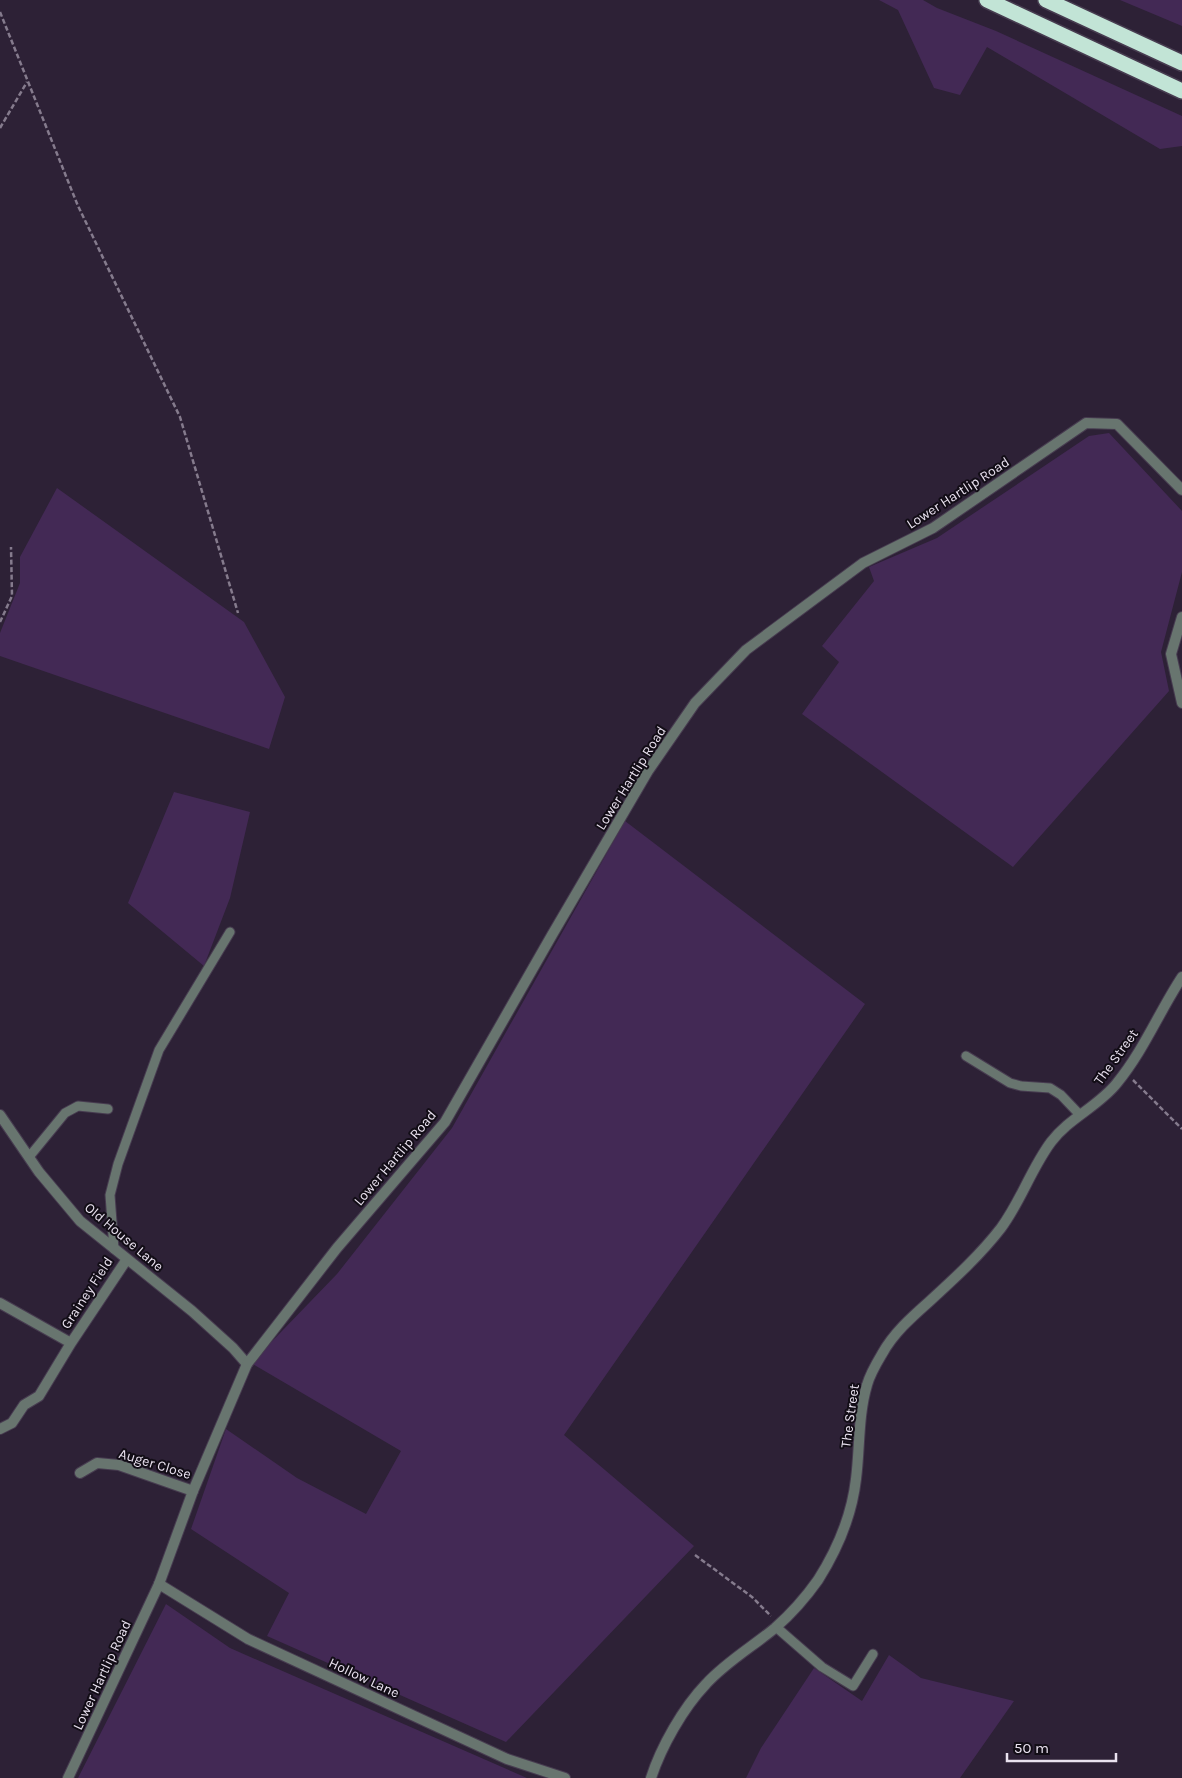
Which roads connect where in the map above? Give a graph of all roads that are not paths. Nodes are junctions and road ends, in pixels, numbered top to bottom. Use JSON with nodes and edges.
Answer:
{"nodes":[{"id":1,"x":987,"y":0,"type":"edge"},
{"id":2,"x":1046,"y":0,"type":"edge"},
{"id":3,"x":1181,"y":63,"type":"edge"},
{"id":4,"x":1177,"y":89,"type":"edge"},
{"id":5,"x":1182,"y":490,"type":"edge"},
{"id":6,"x":1182,"y":617,"type":"edge"},
{"id":7,"x":1182,"y":702,"type":"edge"},
{"id":8,"x":230,"y":932,"type":"dead end"},
{"id":9,"x":1182,"y":977,"type":"edge"},
{"id":10,"x":966,"y":1056,"type":"dead end"},
{"id":11,"x":108,"y":1109,"type":"dead end"},
{"id":12,"x":0,"y":1114,"type":"edge"},
{"id":13,"x":1080,"y":1115,"type":"junction"},
{"id":14,"x":29,"y":1157,"type":"junction"},
{"id":15,"x":114,"y":1249,"type":"junction"},
{"id":16,"x":126,"y":1259,"type":"junction"},
{"id":17,"x":0,"y":1303,"type":"edge"},
{"id":18,"x":71,"y":1343,"type":"junction"},
{"id":19,"x":247,"y":1364,"type":"junction"},
{"id":20,"x":0,"y":1429,"type":"edge"},
{"id":21,"x":80,"y":1473,"type":"dead end"},
{"id":22,"x":193,"y":1491,"type":"junction"},
{"id":23,"x":160,"y":1584,"type":"junction"},
{"id":24,"x":778,"y":1625,"type":"junction"},
{"id":25,"x":872,"y":1654,"type":"dead end"},
{"id":26,"x":68,"y":1778,"type":"edge"},
{"id":27,"x":565,"y":1778,"type":"edge"},
{"id":28,"x":652,"y":1778,"type":"edge"}],
"edges":[{"from":1,"to":4,"type":"highway"},
{"from":2,"to":3,"type":"highway"},
{"from":5,"to":19,"type":"street","name":"Lower Hartlip Road"},
{"from":6,"to":7,"type":"street"},
{"from":8,"to":15,"type":"lane"},
{"from":9,"to":13,"type":"street","name":"The Street"},
{"from":10,"to":13,"type":"lane"},
{"from":11,"to":14,"type":"lane"},
{"from":12,"to":14,"type":"street","name":"Old House Lane"},
{"from":13,"to":24,"type":"street","name":"The Street"},
{"from":14,"to":15,"type":"street","name":"Old House Lane"},
{"from":15,"to":16,"type":"street","name":"Old House Lane"},
{"from":16,"to":18,"type":"street","name":"Grainey Field"},
{"from":16,"to":19,"type":"street","name":"Old House Lane"},
{"from":17,"to":18,"type":"street","name":"Grainey Field"},
{"from":18,"to":20,"type":"street","name":"Grainey Field"},
{"from":19,"to":22,"type":"street","name":"Lower Hartlip Road"},
{"from":21,"to":22,"type":"street","name":"Auger Close"},
{"from":22,"to":23,"type":"street","name":"Lower Hartlip Road"},
{"from":23,"to":26,"type":"street","name":"Lower Hartlip Road"},
{"from":23,"to":27,"type":"street","name":"Hollow Lane"},
{"from":24,"to":25,"type":"lane"},
{"from":24,"to":28,"type":"street","name":"The Street"}]}
